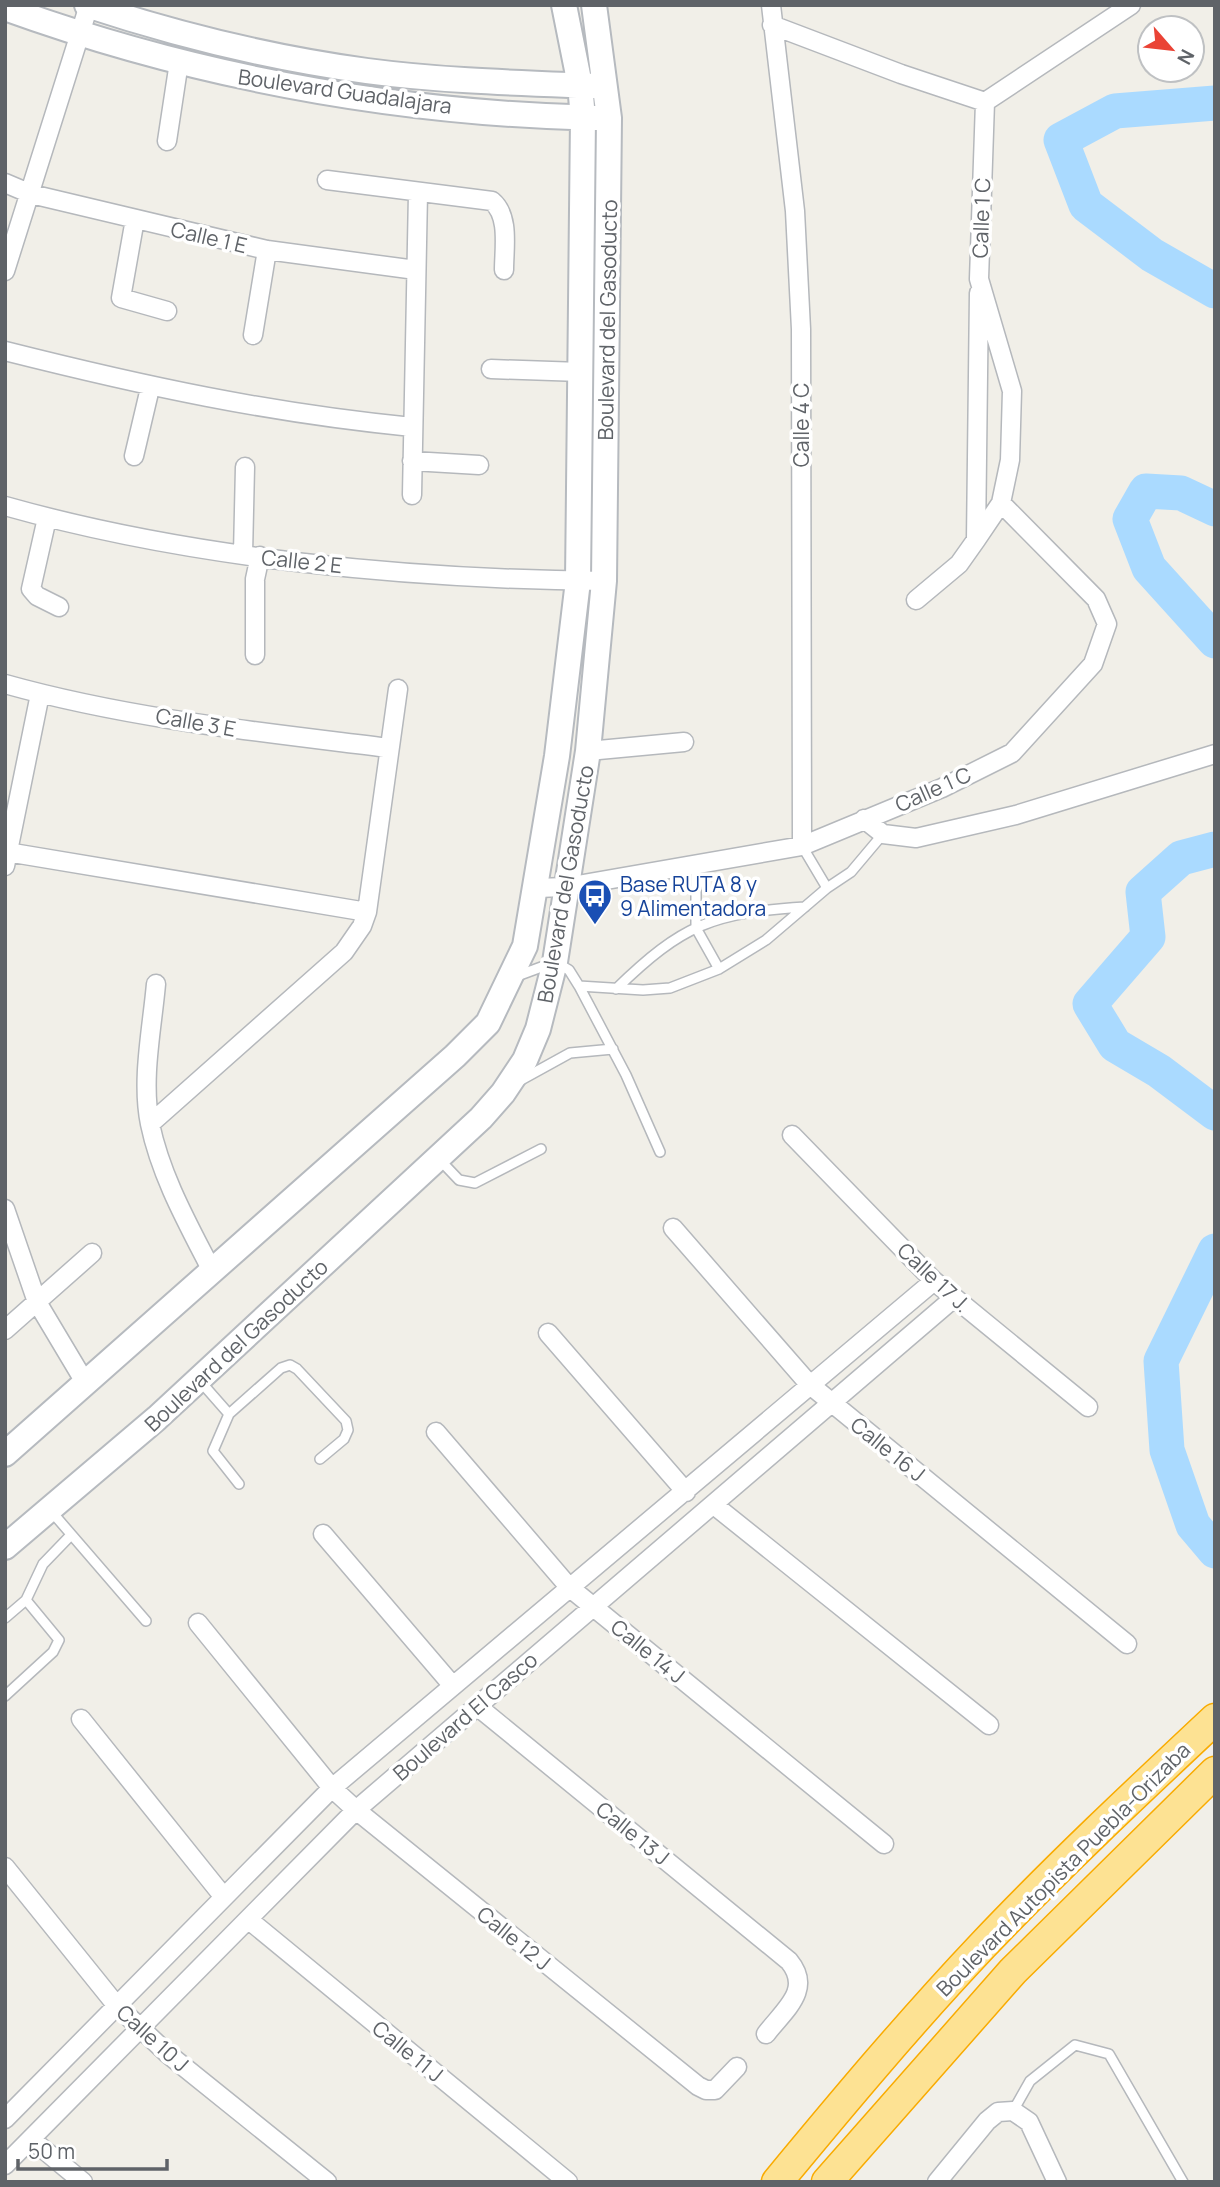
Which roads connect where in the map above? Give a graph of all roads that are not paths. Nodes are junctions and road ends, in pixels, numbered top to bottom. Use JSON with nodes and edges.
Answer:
{"nodes":[{"id":1,"x":88,"y":5,"type":"edge"},
{"id":2,"x":564,"y":5,"type":"edge"},
{"id":3,"x":594,"y":5,"type":"edge"},
{"id":4,"x":771,"y":5,"type":"edge"},
{"id":5,"x":1131,"y":5,"type":"edge"},
{"id":6,"x":5,"y":8,"type":"edge"},
{"id":7,"x":772,"y":25,"type":"junction"},
{"id":8,"x":79,"y":35,"type":"junction"},
{"id":9,"x":179,"y":62,"type":"junction"},
{"id":10,"x":580,"y":85,"type":"junction"},
{"id":11,"x":607,"y":86,"type":"junction"},
{"id":12,"x":985,"y":102,"type":"junction"},
{"id":13,"x":583,"y":118,"type":"junction"},
{"id":14,"x":609,"y":118,"type":"junction"},
{"id":15,"x":167,"y":141,"type":"dead end"},
{"id":16,"x":327,"y":180,"type":"dead end"},
{"id":17,"x":5,"y":183,"type":"edge"},
{"id":18,"x":418,"y":193,"type":"junction"},
{"id":19,"x":31,"y":194,"type":"junction"},
{"id":20,"x":135,"y":219,"type":"junction"},
{"id":21,"x":267,"y":250,"type":"junction"},
{"id":22,"x":416,"y":270,"type":"junction"},
{"id":23,"x":504,"y":270,"type":"dead end"},
{"id":24,"x":5,"y":271,"type":"edge"},
{"id":25,"x":979,"y":279,"type":"junction"},
{"id":26,"x":167,"y":311,"type":"dead end"},
{"id":27,"x":253,"y":335,"type":"dead end"},
{"id":28,"x":5,"y":351,"type":"edge"},
{"id":29,"x":491,"y":369,"type":"dead end"},
{"id":30,"x":581,"y":372,"type":"junction"},
{"id":31,"x":150,"y":388,"type":"junction"},
{"id":32,"x":412,"y":427,"type":"junction"},
{"id":33,"x":134,"y":456,"type":"dead end"},
{"id":34,"x":411,"y":461,"type":"junction"},
{"id":35,"x":480,"y":465,"type":"dead end"},
{"id":36,"x":245,"y":467,"type":"dead end"},
{"id":37,"x":412,"y":495,"type":"dead end"},
{"id":38,"x":1001,"y":503,"type":"junction"},
{"id":39,"x":5,"y":506,"type":"edge"},
{"id":40,"x":47,"y":518,"type":"junction"},
{"id":41,"x":976,"y":540,"type":"junction"},
{"id":42,"x":252,"y":555,"type":"junction"},
{"id":43,"x":579,"y":581,"type":"junction"},
{"id":44,"x":604,"y":581,"type":"junction"},
{"id":45,"x":916,"y":600,"type":"dead end"},
{"id":46,"x":59,"y":607,"type":"dead end"},
{"id":47,"x":255,"y":655,"type":"dead end"},
{"id":48,"x":5,"y":684,"type":"edge"},
{"id":49,"x":398,"y":689,"type":"dead end"},
{"id":50,"x":40,"y":694,"type":"junction"},
{"id":51,"x":684,"y":742,"type":"dead end"},
{"id":52,"x":389,"y":748,"type":"junction"},
{"id":53,"x":588,"y":751,"type":"junction"},
{"id":54,"x":1215,"y":754,"type":"edge"},
{"id":55,"x":864,"y":819,"type":"junction"},
{"id":56,"x":883,"y":834,"type":"junction"},
{"id":57,"x":802,"y":846,"type":"junction"},
{"id":58,"x":6,"y":859,"type":"edge"},
{"id":59,"x":696,"y":864,"type":"junction"},
{"id":60,"x":566,"y":887,"type":"junction"},
{"id":61,"x":536,"y":888,"type":"junction"},
{"id":62,"x":827,"y":888,"type":"junction"},
{"id":63,"x":804,"y":907,"type":"junction"},
{"id":64,"x":367,"y":912,"type":"junction"},
{"id":65,"x":696,"y":928,"type":"junction"},
{"id":66,"x":555,"y":962,"type":"junction"},
{"id":67,"x":719,"y":969,"type":"junction"},
{"id":68,"x":513,"y":977,"type":"junction"},
{"id":69,"x":156,"y":984,"type":"dead end"},
{"id":70,"x":579,"y":986,"type":"junction"},
{"id":71,"x":616,"y":989,"type":"junction"},
{"id":72,"x":614,"y":1049,"type":"junction"},
{"id":73,"x":503,"y":1093,"type":"junction"},
{"id":74,"x":150,"y":1124,"type":"junction"},
{"id":75,"x":792,"y":1135,"type":"dead end"},
{"id":76,"x":541,"y":1149,"type":"dead end"},
{"id":77,"x":660,"y":1152,"type":"dead end"},
{"id":78,"x":438,"y":1158,"type":"junction"},
{"id":79,"x":5,"y":1209,"type":"edge"},
{"id":80,"x":673,"y":1228,"type":"dead end"},
{"id":81,"x":92,"y":1253,"type":"dead end"},
{"id":82,"x":213,"y":1273,"type":"junction"},
{"id":83,"x":934,"y":1281,"type":"junction"},
{"id":84,"x":954,"y":1298,"type":"junction"},
{"id":85,"x":37,"y":1301,"type":"junction"},
{"id":86,"x":5,"y":1330,"type":"edge"},
{"id":87,"x":548,"y":1333,"type":"dead end"},
{"id":88,"x":199,"y":1380,"type":"junction"},
{"id":89,"x":86,"y":1384,"type":"junction"},
{"id":90,"x":809,"y":1384,"type":"junction"},
{"id":91,"x":831,"y":1402,"type":"junction"},
{"id":92,"x":1088,"y":1406,"type":"dead end"},
{"id":93,"x":229,"y":1414,"type":"junction"},
{"id":94,"x":436,"y":1432,"type":"dead end"},
{"id":95,"x":5,"y":1454,"type":"edge"},
{"id":96,"x":320,"y":1459,"type":"dead end"},
{"id":97,"x":239,"y":1484,"type":"dead end"},
{"id":98,"x":686,"y":1492,"type":"junction"},
{"id":99,"x":714,"y":1505,"type":"junction"},
{"id":100,"x":49,"y":1509,"type":"junction"},
{"id":101,"x":323,"y":1534,"type":"dead end"},
{"id":102,"x":71,"y":1535,"type":"junction"},
{"id":103,"x":5,"y":1547,"type":"edge"},
{"id":104,"x":569,"y":1587,"type":"junction"},
{"id":105,"x":26,"y":1600,"type":"junction"},
{"id":106,"x":592,"y":1606,"type":"junction"},
{"id":107,"x":5,"y":1618,"type":"edge"},
{"id":108,"x":146,"y":1621,"type":"dead end"},
{"id":109,"x":198,"y":1623,"type":"dead end"},
{"id":110,"x":1127,"y":1644,"type":"dead end"},
{"id":111,"x":453,"y":1686,"type":"junction"},
{"id":112,"x":5,"y":1696,"type":"edge"},
{"id":113,"x":477,"y":1706,"type":"junction"},
{"id":114,"x":81,"y":1718,"type":"dead end"},
{"id":115,"x":1215,"y":1719,"type":"edge"},
{"id":116,"x":989,"y":1725,"type":"dead end"},
{"id":117,"x":1215,"y":1772,"type":"edge"},
{"id":118,"x":326,"y":1781,"type":"junction"},
{"id":119,"x":356,"y":1810,"type":"junction"},
{"id":120,"x":884,"y":1844,"type":"dead end"},
{"id":121,"x":5,"y":1867,"type":"edge"},
{"id":122,"x":223,"y":1896,"type":"junction"},
{"id":123,"x":248,"y":1920,"type":"junction"},
{"id":124,"x":117,"y":2006,"type":"junction"},
{"id":125,"x":141,"y":2028,"type":"junction"},
{"id":126,"x":766,"y":2034,"type":"dead end"},
{"id":127,"x":737,"y":2067,"type":"dead end"},
{"id":128,"x":1013,"y":2111,"type":"junction"},
{"id":129,"x":5,"y":2119,"type":"edge"},
{"id":130,"x":31,"y":2139,"type":"junction"},
{"id":131,"x":5,"y":2165,"type":"edge"},
{"id":132,"x":83,"y":2182,"type":"edge"},
{"id":133,"x":327,"y":2182,"type":"edge"},
{"id":134,"x":568,"y":2182,"type":"edge"},
{"id":135,"x":777,"y":2182,"type":"edge"},
{"id":136,"x":827,"y":2182,"type":"edge"},
{"id":137,"x":937,"y":2182,"type":"edge"},
{"id":138,"x":1057,"y":2182,"type":"edge"},
{"id":139,"x":1183,"y":2182,"type":"edge"}],
"edges":[{"from":1,"to":8,"type":"street"},
{"from":1,"to":10,"type":"street","name":"Boulevard Guadalajara"},
{"from":2,"to":10,"type":"street","name":"Boulevard del Gasoducto"},
{"from":3,"to":11,"type":"street","name":"Boulevard del Gasoducto"},
{"from":4,"to":7,"type":"street","name":"Calle 4 C"},
{"from":5,"to":12,"type":"street"},
{"from":6,"to":8,"type":"street","name":"Boulevard Guadalajara"},
{"from":7,"to":12,"type":"street"},
{"from":7,"to":57,"type":"street","name":"Calle 4 C"},
{"from":8,"to":9,"type":"street","name":"Boulevard Guadalajara"},
{"from":8,"to":19,"type":"street"},
{"from":9,"to":13,"type":"street","name":"Boulevard Guadalajara"},
{"from":9,"to":15,"type":"street"},
{"from":10,"to":11,"type":"street","name":"Boulevard Guadalajara"},
{"from":10,"to":13,"type":"street","name":"Boulevard del Gasoducto"},
{"from":11,"to":14,"type":"street","name":"Boulevard del Gasoducto"},
{"from":12,"to":25,"type":"street","name":"Calle 1 C"},
{"from":13,"to":14,"type":"street","name":"Boulevard Guadalajara"},
{"from":13,"to":30,"type":"street","name":"Boulevard del Gasoducto"},
{"from":14,"to":44,"type":"street","name":"Boulevard del Gasoducto"},
{"from":16,"to":18,"type":"street"},
{"from":17,"to":19,"type":"street","name":"Calle 1 E"},
{"from":18,"to":22,"type":"street"},
{"from":18,"to":23,"type":"street"},
{"from":19,"to":20,"type":"street","name":"Calle 1 E"},
{"from":19,"to":24,"type":"street"},
{"from":20,"to":21,"type":"street","name":"Calle 1 E"},
{"from":20,"to":26,"type":"street"},
{"from":21,"to":22,"type":"street","name":"Calle 1 E"},
{"from":21,"to":27,"type":"street"},
{"from":22,"to":32,"type":"street"},
{"from":25,"to":38,"type":"street","name":"Calle 1 C"},
{"from":25,"to":41,"type":"street"},
{"from":28,"to":31,"type":"street"},
{"from":29,"to":30,"type":"street"},
{"from":30,"to":43,"type":"street","name":"Boulevard del Gasoducto"},
{"from":31,"to":32,"type":"street"},
{"from":31,"to":33,"type":"street"},
{"from":32,"to":34,"type":"street"},
{"from":34,"to":35,"type":"street"},
{"from":34,"to":37,"type":"street"},
{"from":36,"to":42,"type":"street"},
{"from":38,"to":41,"type":"street","name":"Calle 1 C"},
{"from":38,"to":55,"type":"street","name":"Calle 1 C"},
{"from":39,"to":40,"type":"street","name":"Calle 2 E"},
{"from":40,"to":42,"type":"street","name":"Calle 2 E"},
{"from":40,"to":46,"type":"street"},
{"from":41,"to":45,"type":"street","name":"Calle 1 C"},
{"from":42,"to":43,"type":"street","name":"Calle 2 E"},
{"from":42,"to":47,"type":"street"},
{"from":43,"to":44,"type":"street","name":"Calle 2 E"},
{"from":43,"to":61,"type":"street","name":"Boulevard del Gasoducto"},
{"from":44,"to":53,"type":"street","name":"Boulevard del Gasoducto"},
{"from":48,"to":50,"type":"street","name":"Calle 3 E"},
{"from":49,"to":52,"type":"street"},
{"from":50,"to":52,"type":"street","name":"Calle 3 E"},
{"from":50,"to":58,"type":"street"},
{"from":51,"to":53,"type":"street"},
{"from":52,"to":64,"type":"street"},
{"from":53,"to":60,"type":"street","name":"Boulevard del Gasoducto"},
{"from":54,"to":56,"type":"street"},
{"from":55,"to":56,"type":"street"},
{"from":55,"to":57,"type":"street","name":"Calle 1 C"},
{"from":56,"to":62,"type":"lane"},
{"from":57,"to":59,"type":"street","name":"Calle 1 C"},
{"from":57,"to":62,"type":"lane"},
{"from":58,"to":64,"type":"street"},
{"from":59,"to":60,"type":"street","name":"Calle 1 C"},
{"from":59,"to":65,"type":"lane"},
{"from":60,"to":61,"type":"street","name":"Calle 1 C"},
{"from":60,"to":66,"type":"street","name":"Boulevard del Gasoducto"},
{"from":61,"to":68,"type":"street","name":"Boulevard del Gasoducto"},
{"from":62,"to":63,"type":"lane"},
{"from":63,"to":65,"type":"lane"},
{"from":63,"to":67,"type":"lane"},
{"from":64,"to":74,"type":"street"},
{"from":65,"to":67,"type":"lane"},
{"from":65,"to":71,"type":"lane"},
{"from":66,"to":68,"type":"lane"},
{"from":66,"to":70,"type":"lane"},
{"from":66,"to":73,"type":"street","name":"Boulevard del Gasoducto"},
{"from":67,"to":71,"type":"lane"},
{"from":68,"to":82,"type":"street","name":"Boulevard del Gasoducto"},
{"from":69,"to":74,"type":"street"},
{"from":70,"to":71,"type":"lane"},
{"from":70,"to":72,"type":"lane"},
{"from":72,"to":73,"type":"lane"},
{"from":72,"to":77,"type":"lane"},
{"from":73,"to":78,"type":"street","name":"Boulevard del Gasoducto"},
{"from":74,"to":82,"type":"street"},
{"from":75,"to":83,"type":"street","name":"Calle 17 J."},
{"from":76,"to":78,"type":"lane"},
{"from":78,"to":88,"type":"street","name":"Boulevard del Gasoducto"},
{"from":79,"to":85,"type":"street"},
{"from":80,"to":90,"type":"street","name":"Calle 16 J"},
{"from":81,"to":85,"type":"street"},
{"from":82,"to":89,"type":"street","name":"Boulevard del Gasoducto"},
{"from":83,"to":84,"type":"street","name":"Calle 17 J."},
{"from":83,"to":90,"type":"street","name":"Boulevard El Casco"},
{"from":84,"to":91,"type":"street","name":"Boulevard El Casco"},
{"from":84,"to":92,"type":"street","name":"Calle 17 J."},
{"from":85,"to":86,"type":"street"},
{"from":85,"to":89,"type":"street"},
{"from":87,"to":98,"type":"street"},
{"from":88,"to":93,"type":"lane"},
{"from":88,"to":100,"type":"street","name":"Boulevard del Gasoducto"},
{"from":89,"to":95,"type":"street","name":"Boulevard del Gasoducto"},
{"from":90,"to":91,"type":"street","name":"Calle 16 J"},
{"from":90,"to":98,"type":"street","name":"Boulevard El Casco"},
{"from":91,"to":99,"type":"street","name":"Boulevard El Casco"},
{"from":91,"to":110,"type":"street","name":"Calle 16 J"},
{"from":93,"to":96,"type":"lane"},
{"from":93,"to":97,"type":"lane"},
{"from":94,"to":104,"type":"street","name":"Calle 14 J"},
{"from":98,"to":104,"type":"street","name":"Boulevard El Casco"},
{"from":99,"to":106,"type":"street","name":"Boulevard El Casco"},
{"from":99,"to":116,"type":"street"},
{"from":100,"to":102,"type":"lane"},
{"from":100,"to":103,"type":"street","name":"Boulevard del Gasoducto"},
{"from":101,"to":111,"type":"street"},
{"from":102,"to":105,"type":"lane"},
{"from":102,"to":108,"type":"lane"},
{"from":104,"to":106,"type":"street","name":"Calle 14 J"},
{"from":104,"to":111,"type":"street","name":"Boulevard El Casco"},
{"from":105,"to":107,"type":"lane"},
{"from":105,"to":112,"type":"lane"},
{"from":106,"to":113,"type":"street","name":"Boulevard El Casco"},
{"from":106,"to":120,"type":"street","name":"Calle 14 J"},
{"from":109,"to":118,"type":"street","name":"Calle 12 J"},
{"from":111,"to":118,"type":"street","name":"Boulevard El Casco"},
{"from":113,"to":119,"type":"street","name":"Boulevard El Casco"},
{"from":113,"to":126,"type":"street","name":"Calle 13 J"},
{"from":114,"to":122,"type":"street"},
{"from":115,"to":135,"type":"highway","name":"Boulevard Autopista Puebla-Orizaba"},
{"from":117,"to":136,"type":"highway","name":"Boulevard Autopista Puebla-Orizaba"},
{"from":118,"to":119,"type":"street","name":"Calle 12 J"},
{"from":118,"to":122,"type":"street","name":"Boulevard El Casco"},
{"from":119,"to":123,"type":"street","name":"Boulevard El Casco"},
{"from":119,"to":127,"type":"street","name":"Calle 12 J"},
{"from":121,"to":124,"type":"street","name":"Calle 10 J"},
{"from":122,"to":124,"type":"street","name":"Boulevard El Casco"},
{"from":123,"to":125,"type":"street","name":"Boulevard El Casco"},
{"from":123,"to":134,"type":"street","name":"Calle 11 J"},
{"from":124,"to":125,"type":"street","name":"Calle 10 J"},
{"from":124,"to":129,"type":"street","name":"Boulevard El Casco"},
{"from":125,"to":130,"type":"street","name":"Boulevard El Casco"},
{"from":125,"to":133,"type":"street","name":"Calle 10 J"},
{"from":128,"to":137,"type":"street"},
{"from":128,"to":138,"type":"street"},
{"from":128,"to":139,"type":"lane"},
{"from":130,"to":131,"type":"street","name":"Boulevard El Casco"},
{"from":130,"to":132,"type":"street"}]}
